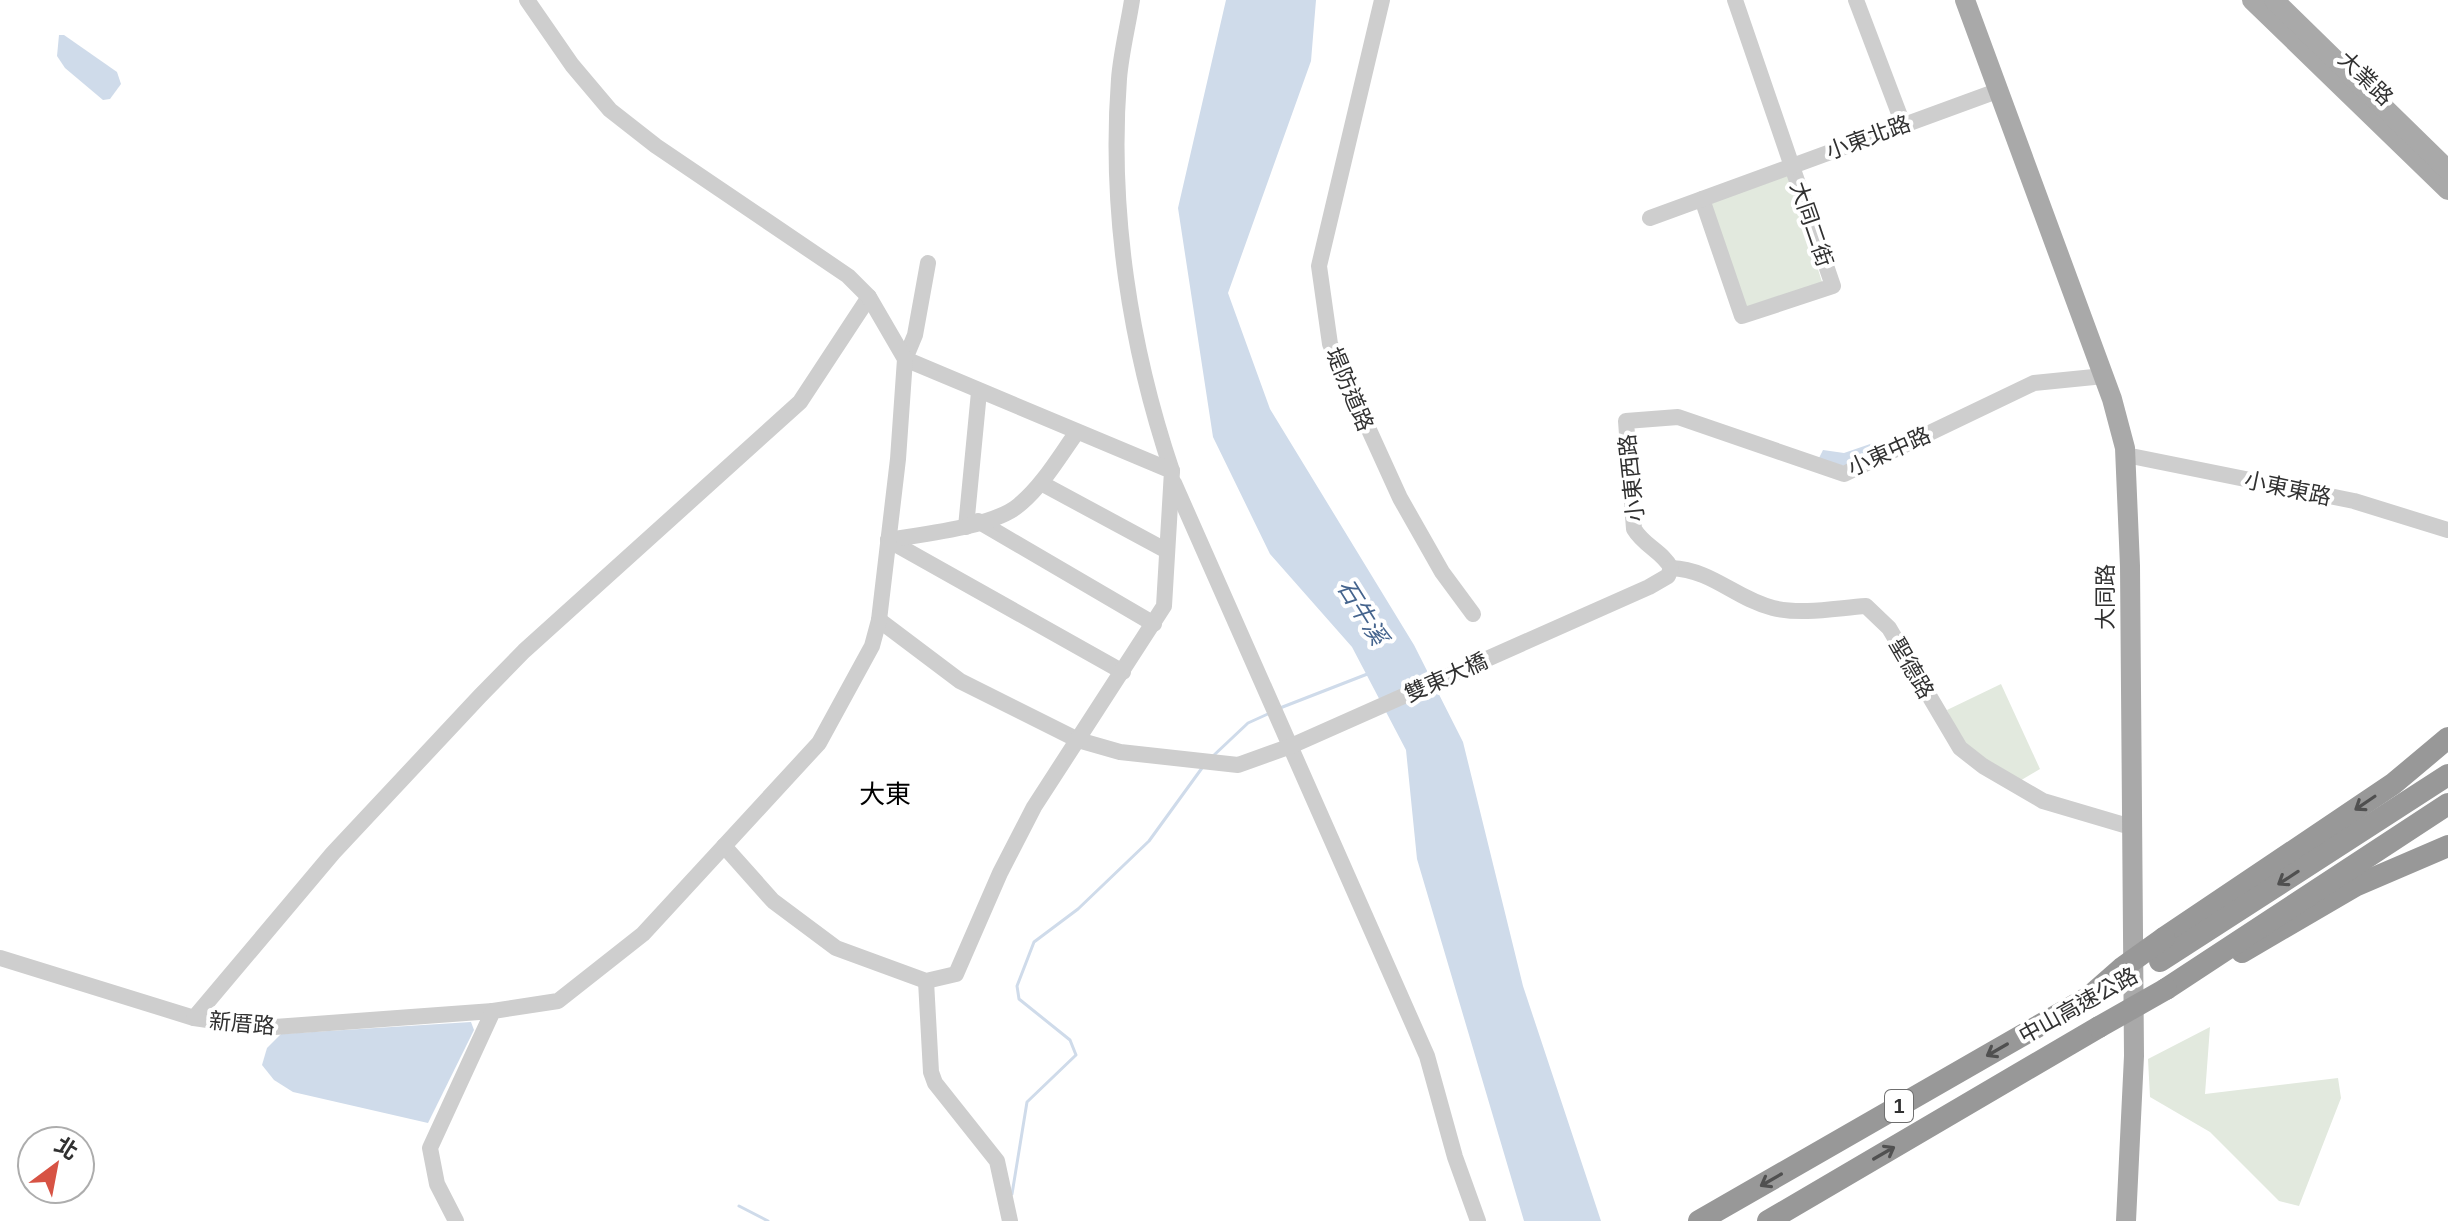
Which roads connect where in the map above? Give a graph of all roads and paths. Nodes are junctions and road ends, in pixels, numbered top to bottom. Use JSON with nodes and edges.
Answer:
{"nodes":[{"id":1,"x":527,"y":0,"type":"edge"},
{"id":2,"x":1132,"y":0,"type":"edge"},
{"id":3,"x":1382,"y":0,"type":"edge"},
{"id":4,"x":1735,"y":0,"type":"edge"},
{"id":5,"x":1856,"y":0,"type":"edge"},
{"id":6,"x":1965,"y":0,"type":"edge"},
{"id":7,"x":2252,"y":0,"type":"edge"},
{"id":8,"x":2274,"y":0,"type":"edge"},
{"id":9,"x":1997,"y":91,"type":"junction"},
{"id":10,"x":1903,"y":124,"type":"junction"},
{"id":11,"x":1791,"y":165,"type":"junction"},
{"id":12,"x":2448,"y":170,"type":"edge"},
{"id":13,"x":2448,"y":190,"type":"edge"},
{"id":14,"x":1702,"y":199,"type":"junction"},
{"id":15,"x":1650,"y":218,"type":"dead end"},
{"id":16,"x":928,"y":263,"type":"dead end"},
{"id":17,"x":869,"y":297,"type":"junction"},
{"id":18,"x":905,"y":359,"type":"junction"},
{"id":19,"x":2104,"y":376,"type":"junction"},
{"id":20,"x":979,"y":392,"type":"junction"},
{"id":21,"x":1626,"y":421,"type":"joint"},
{"id":22,"x":1077,"y":432,"type":"junction"},
{"id":23,"x":2126,"y":455,"type":"junction"},
{"id":24,"x":1173,"y":476,"type":"junction"},
{"id":25,"x":1041,"y":483,"type":"junction"},
{"id":26,"x":972,"y":524,"type":"junction"},
{"id":27,"x":2448,"y":530,"type":"edge"},
{"id":28,"x":888,"y":540,"type":"junction"},
{"id":29,"x":1167,"y":551,"type":"junction"},
{"id":30,"x":1671,"y":568,"type":"junction"},
{"id":31,"x":1473,"y":614,"type":"dead end"},
{"id":32,"x":879,"y":620,"type":"junction"},
{"id":33,"x":1154,"y":624,"type":"junction"},
{"id":34,"x":1123,"y":672,"type":"junction"},
{"id":35,"x":2448,"y":738,"type":"edge"},
{"id":36,"x":1078,"y":740,"type":"junction"},
{"id":37,"x":1291,"y":746,"type":"junction"},
{"id":38,"x":2448,"y":747,"type":"edge"},
{"id":39,"x":2448,"y":775,"type":"edge"},
{"id":40,"x":2393,"y":784,"type":"junction"},
{"id":41,"x":2448,"y":804,"type":"edge"},
{"id":42,"x":2131,"y":827,"type":"junction"},
{"id":43,"x":724,"y":846,"type":"junction"},
{"id":44,"x":2448,"y":846,"type":"edge"},
{"id":45,"x":0,"y":958,"type":"edge"},
{"id":46,"x":926,"y":981,"type":"junction"},
{"id":47,"x":2166,"y":989,"type":"junction"},
{"id":48,"x":2089,"y":997,"type":"junction"},
{"id":49,"x":493,"y":1011,"type":"junction"},
{"id":50,"x":194,"y":1018,"type":"junction"},
{"id":51,"x":1704,"y":1218,"type":"edge"},
{"id":52,"x":456,"y":1221,"type":"edge"},
{"id":53,"x":1010,"y":1221,"type":"edge"},
{"id":54,"x":1478,"y":1221,"type":"edge"},
{"id":55,"x":1768,"y":1221,"type":"edge"},
{"id":56,"x":2126,"y":1221,"type":"edge"}],
"edges":[{"from":1,"to":17,"type":"street"},
{"from":2,"to":24,"type":"street"},
{"from":3,"to":31,"type":"street","name":"堤防道路"},
{"from":4,"to":11,"type":"street","name":"大同二街"},
{"from":5,"to":10,"type":"street"},
{"from":6,"to":9,"type":"main road","name":"大同路"},
{"from":7,"to":13,"type":"main road","name":"大業路"},
{"from":8,"to":12,"type":"main road","name":"大業路"},
{"from":9,"to":10,"type":"street","name":"小東北路"},
{"from":9,"to":19,"type":"main road","name":"大同路"},
{"from":10,"to":11,"type":"street","name":"小東北路"},
{"from":11,"to":14,"type":"street","name":"小東北路"},
{"from":11,"to":14,"type":"street","name":"大同二街"},
{"from":14,"to":15,"type":"street","name":"小東北路"},
{"from":16,"to":18,"type":"street","name":"新厝路"},
{"from":17,"to":18,"type":"street"},
{"from":17,"to":50,"type":"street"},
{"from":18,"to":20,"type":"street"},
{"from":18,"to":28,"type":"street","name":"新厝路"},
{"from":19,"to":21,"type":"street","name":"小東中路"},
{"from":19,"to":23,"type":"main road","name":"大同路"},
{"from":20,"to":22,"type":"street"},
{"from":20,"to":26,"type":"street"},
{"from":21,"to":30,"type":"street","name":"小東西路"},
{"from":22,"to":24,"type":"street"},
{"from":22,"to":25,"type":"street"},
{"from":23,"to":27,"type":"street","name":"小東東路"},
{"from":23,"to":42,"type":"main road","name":"大同路"},
{"from":24,"to":29,"type":"street"},
{"from":24,"to":37,"type":"street"},
{"from":25,"to":26,"type":"street"},
{"from":25,"to":29,"type":"street"},
{"from":26,"to":28,"type":"street"},
{"from":26,"to":33,"type":"street"},
{"from":28,"to":32,"type":"street","name":"新厝路"},
{"from":28,"to":34,"type":"street"},
{"from":29,"to":33,"type":"street"},
{"from":30,"to":37,"type":"street","name":"雙東大橋"},
{"from":30,"to":42,"type":"street","name":"聖德路"},
{"from":32,"to":36,"type":"street","name":"雙東大橋"},
{"from":32,"to":43,"type":"street","name":"新厝路"},
{"from":33,"to":34,"type":"street"},
{"from":34,"to":36,"type":"street"},
{"from":35,"to":40,"type":"highway"},
{"from":36,"to":37,"type":"street","name":"雙東大橋"},
{"from":36,"to":46,"type":"street"},
{"from":37,"to":54,"type":"street"},
{"from":38,"to":40,"type":"highway"},
{"from":39,"to":48,"type":"highway","name":"中山高速公路","number":"1","one_way":true,"bridge":true},
{"from":40,"to":48,"type":"highway","one_way":true,"bridge":true},
{"from":41,"to":47,"type":"highway","name":"中山高速公路","number":"1"},
{"from":42,"to":56,"type":"main road","name":"大同路"},
{"from":43,"to":46,"type":"street"},
{"from":43,"to":49,"type":"street","name":"新厝路"},
{"from":44,"to":47,"type":"highway"},
{"from":45,"to":50,"type":"street","name":"新厝路"},
{"from":46,"to":53,"type":"street"},
{"from":55,"to":47,"type":"highway","name":"中山高速公路","number":"1","one_way":true,"bridge":true},
{"from":48,"to":51,"type":"highway","name":"中山高速公路","number":"1","one_way":true},
{"from":49,"to":50,"type":"street","name":"新厝路"},
{"from":49,"to":52,"type":"street"}]}
